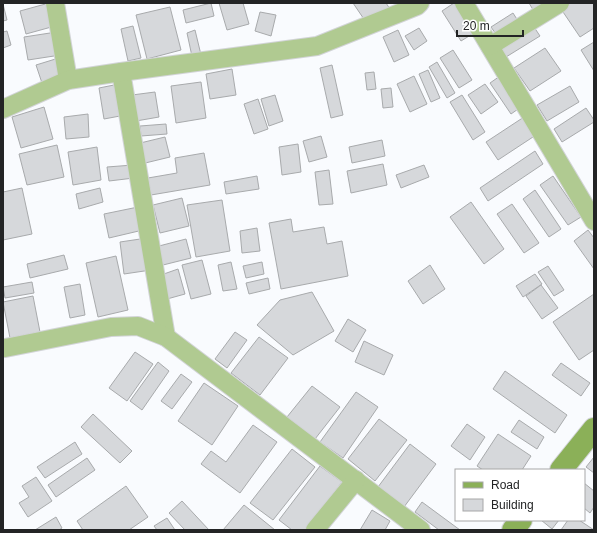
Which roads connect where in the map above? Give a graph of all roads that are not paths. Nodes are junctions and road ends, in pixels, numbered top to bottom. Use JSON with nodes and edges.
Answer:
{"nodes":[{"id":1,"x":55,"y":3,"type":"edge"},
{"id":2,"x":420,"y":3,"type":"edge"},
{"id":3,"x":464,"y":3,"type":"edge"},
{"id":4,"x":560,"y":3,"type":"edge"},
{"id":5,"x":490,"y":46,"type":"junction"},
{"id":6,"x":121,"y":72,"type":"junction"},
{"id":7,"x":68,"y":80,"type":"junction"},
{"id":8,"x":3,"y":109,"type":"edge"},
{"id":9,"x":594,"y":221,"type":"edge"},
{"id":10,"x":166,"y":337,"type":"junction"},
{"id":11,"x":4,"y":345,"type":"edge"},
{"id":12,"x":594,"y":429,"type":"edge"},
{"id":13,"x":562,"y":469,"type":"edge"},
{"id":14,"x":356,"y":480,"type":"junction"},
{"id":15,"x":520,"y":521,"type":"edge"},
{"id":16,"x":315,"y":530,"type":"edge"},
{"id":17,"x":421,"y":530,"type":"edge"},
{"id":18,"x":513,"y":530,"type":"edge"}],
"edges":[{"from":1,"to":7,"type":"street"},
{"from":2,"to":6,"type":"street"},
{"from":3,"to":5,"type":"street"},
{"from":4,"to":5,"type":"street"},
{"from":5,"to":9,"type":"street"},
{"from":6,"to":7,"type":"street"},
{"from":6,"to":10,"type":"street"},
{"from":7,"to":8,"type":"street"},
{"from":10,"to":11,"type":"street"},
{"from":10,"to":14,"type":"street"},
{"from":12,"to":13,"type":"street"},
{"from":14,"to":16,"type":"street"},
{"from":14,"to":17,"type":"street"},
{"from":15,"to":18,"type":"street"}]}
